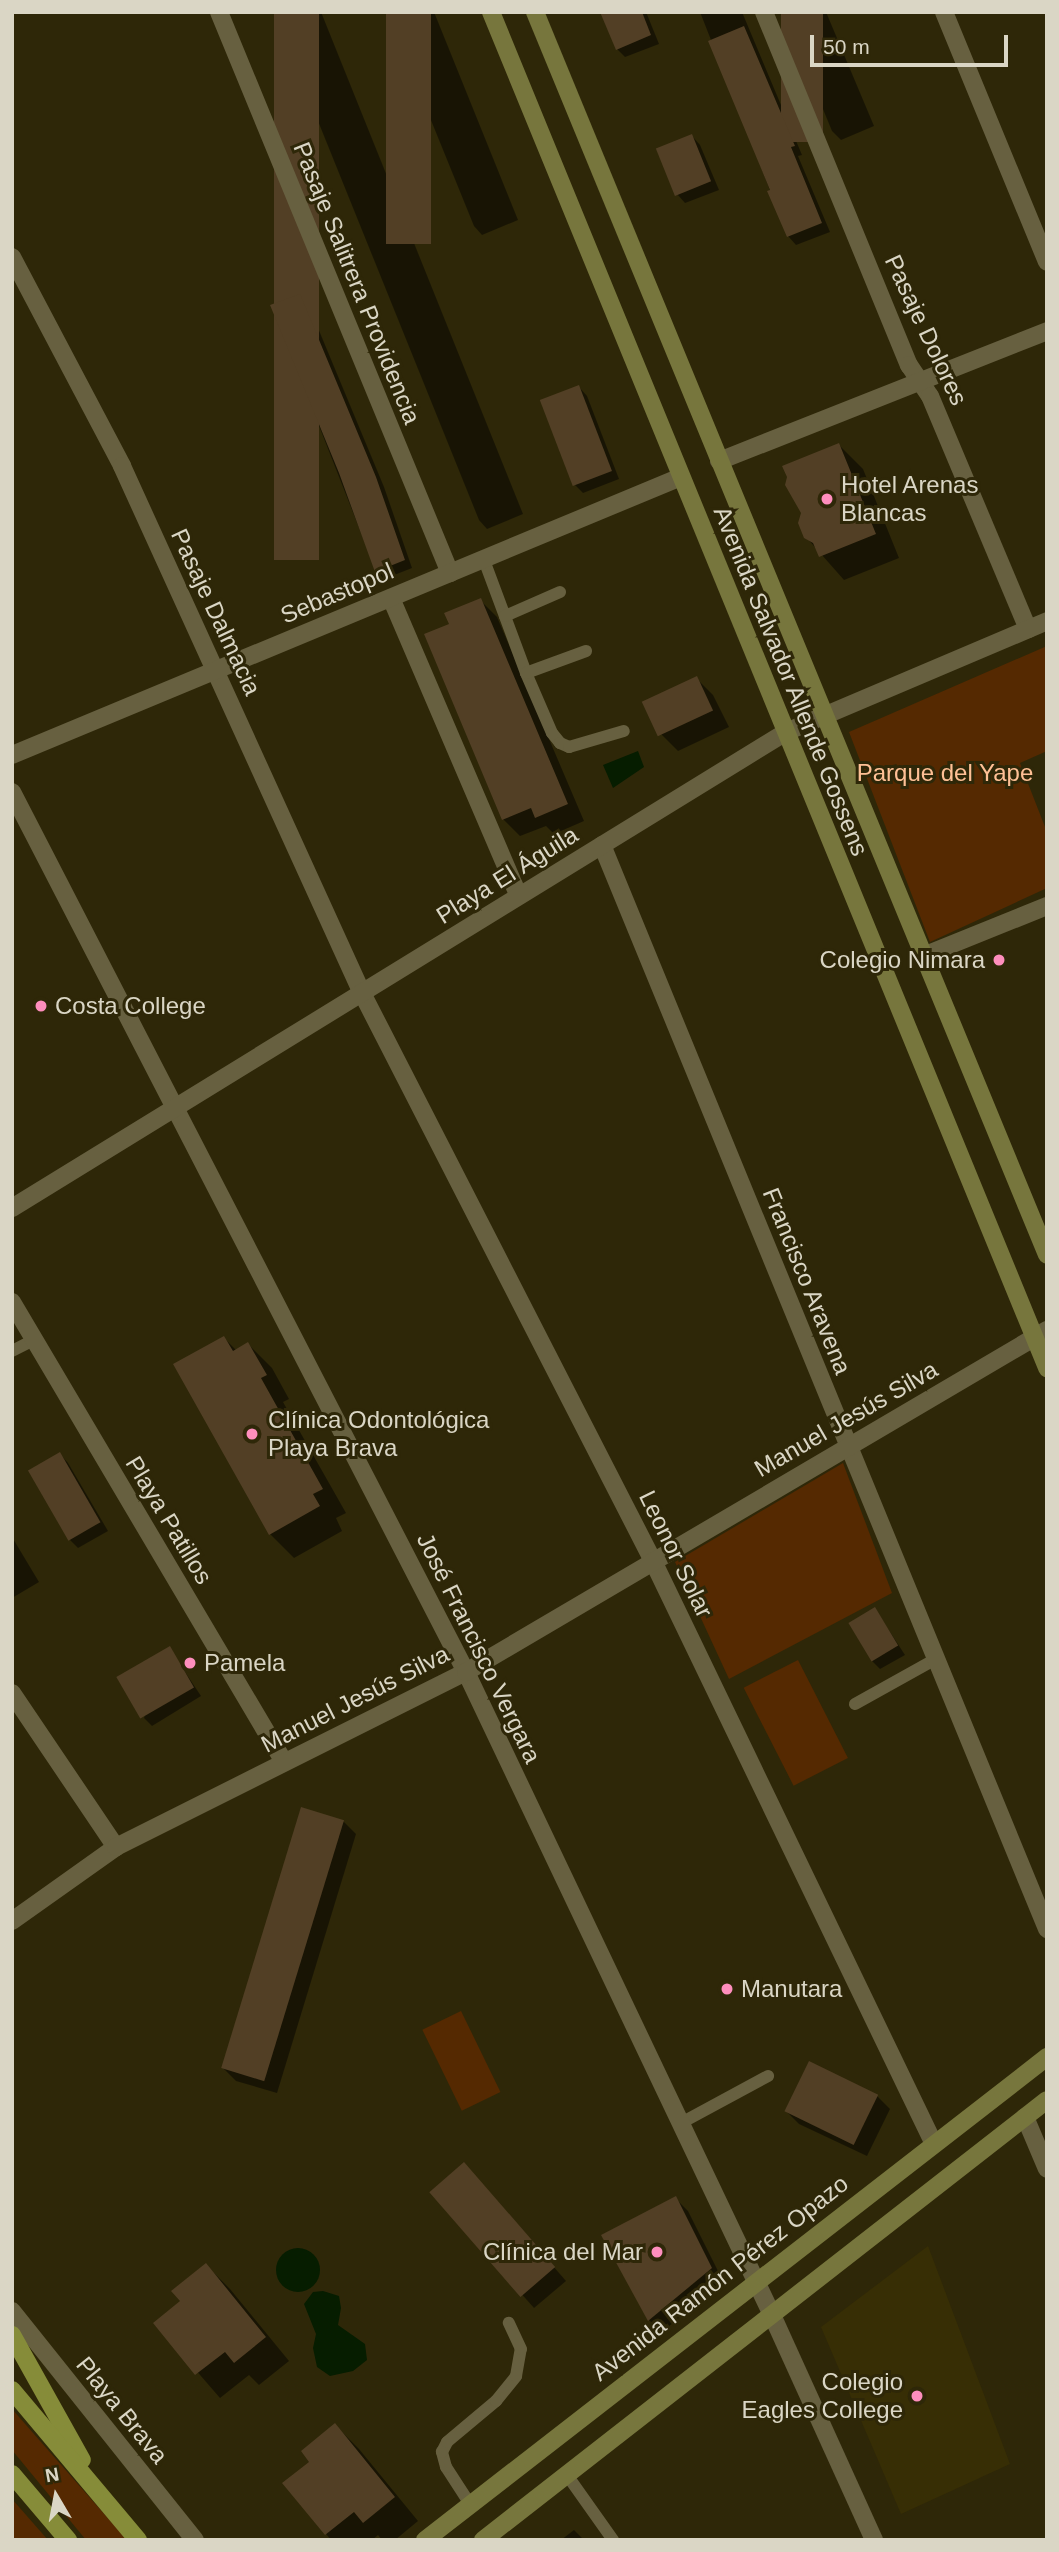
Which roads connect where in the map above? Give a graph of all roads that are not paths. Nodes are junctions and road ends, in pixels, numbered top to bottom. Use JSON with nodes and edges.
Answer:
{"nodes":[{"id":1,"x":219,"y":12,"type":"edge"},
{"id":2,"x":491,"y":12,"type":"edge"},
{"id":3,"x":535,"y":12,"type":"edge"},
{"id":4,"x":764,"y":12,"type":"edge"},
{"id":5,"x":944,"y":12,"type":"edge"},
{"id":6,"x":12,"y":257,"type":"edge"},
{"id":7,"x":1047,"y":262,"type":"edge"},
{"id":8,"x":1047,"y":331,"type":"edge"},
{"id":9,"x":919,"y":382,"type":"junction"},
{"id":10,"x":719,"y":461,"type":"junction"},
{"id":11,"x":681,"y":477,"type":"junction"},
{"id":12,"x":484,"y":560,"type":"junction"},
{"id":13,"x":450,"y":573,"type":"junction"},
{"id":14,"x":560,"y":592,"type":"dead end"},
{"id":15,"x":391,"y":598,"type":"junction"},
{"id":16,"x":505,"y":616,"type":"junction"},
{"id":17,"x":1047,"y":621,"type":"edge"},
{"id":18,"x":1028,"y":629,"type":"junction"},
{"id":19,"x":586,"y":651,"type":"dead end"},
{"id":20,"x":216,"y":670,"type":"junction"},
{"id":21,"x":526,"y":673,"type":"junction"},
{"id":22,"x":824,"y":716,"type":"junction"},
{"id":23,"x":624,"y":731,"type":"dead end"},
{"id":24,"x":786,"y":732,"type":"junction"},
{"id":25,"x":12,"y":755,"type":"edge"},
{"id":26,"x":12,"y":792,"type":"edge"},
{"id":27,"x":603,"y":845,"type":"junction"},
{"id":28,"x":519,"y":896,"type":"junction"},
{"id":29,"x":1047,"y":906,"type":"edge"},
{"id":30,"x":923,"y":956,"type":"junction"},
{"id":31,"x":362,"y":993,"type":"junction"},
{"id":32,"x":175,"y":1108,"type":"junction"},
{"id":33,"x":12,"y":1208,"type":"edge"},
{"id":34,"x":1047,"y":1255,"type":"edge"},
{"id":35,"x":12,"y":1302,"type":"edge"},
{"id":36,"x":1040,"y":1334,"type":"edge"},
{"id":37,"x":34,"y":1340,"type":"junction"},
{"id":38,"x":12,"y":1351,"type":"edge"},
{"id":39,"x":1047,"y":1368,"type":"edge"},
{"id":40,"x":849,"y":1446,"type":"junction"},
{"id":41,"x":653,"y":1561,"type":"junction"},
{"id":42,"x":936,"y":1659,"type":"junction"},
{"id":43,"x":466,"y":1671,"type":"junction"},
{"id":44,"x":12,"y":1693,"type":"edge"},
{"id":45,"x":855,"y":1704,"type":"dead end"},
{"id":46,"x":284,"y":1762,"type":"junction"},
{"id":47,"x":116,"y":1847,"type":"junction"},
{"id":48,"x":12,"y":1921,"type":"edge"},
{"id":49,"x":1047,"y":1929,"type":"edge"},
{"id":50,"x":1047,"y":2057,"type":"edge"},
{"id":51,"x":768,"y":2076,"type":"dead end"},
{"id":52,"x":1047,"y":2100,"type":"edge"},
{"id":53,"x":1025,"y":2117,"type":"junction"},
{"id":54,"x":681,"y":2123,"type":"junction"},
{"id":55,"x":934,"y":2144,"type":"junction"},
{"id":56,"x":1047,"y":2169,"type":"edge"},
{"id":57,"x":756,"y":2281,"type":"junction"},
{"id":58,"x":12,"y":2311,"type":"edge"},
{"id":59,"x":772,"y":2315,"type":"junction"},
{"id":60,"x":509,"y":2323,"type":"dead end"},
{"id":61,"x":12,"y":2335,"type":"edge"},
{"id":62,"x":12,"y":2390,"type":"edge"},
{"id":63,"x":12,"y":2474,"type":"edge"},
{"id":64,"x":567,"y":2474,"type":"junction"},
{"id":65,"x":107,"y":2502,"type":"junction"},
{"id":66,"x":470,"y":2504,"type":"junction"},
{"id":67,"x":68,"y":2540,"type":"edge"},
{"id":68,"x":138,"y":2540,"type":"edge"},
{"id":69,"x":195,"y":2540,"type":"edge"},
{"id":70,"x":425,"y":2540,"type":"edge"},
{"id":71,"x":483,"y":2540,"type":"edge"},
{"id":72,"x":613,"y":2540,"type":"edge"},
{"id":73,"x":874,"y":2540,"type":"edge"}],
"edges":[{"from":1,"to":13,"type":"street","name":"Pasaje Salitrera Providencia"},
{"from":2,"to":11,"type":"main road","name":"Avenida Salvador Allende Gossens"},
{"from":3,"to":10,"type":"main road","name":"Avenida Salvador Allende Gossens"},
{"from":4,"to":9,"type":"street","name":"Pasaje Dolores"},
{"from":5,"to":7,"type":"street"},
{"from":6,"to":20,"type":"street","name":"Pasaje Dalmacia"},
{"from":8,"to":9,"type":"street"},
{"from":9,"to":10,"type":"street"},
{"from":9,"to":18,"type":"street","name":"Pasaje Dolores"},
{"from":10,"to":22,"type":"main road","name":"Avenida Salvador Allende Gossens"},
{"from":11,"to":12,"type":"street","name":"Sebastopol"},
{"from":11,"to":24,"type":"main road","name":"Avenida Salvador Allende Gossens"},
{"from":12,"to":13,"type":"street","name":"Sebastopol"},
{"from":12,"to":16,"type":"lane"},
{"from":13,"to":15,"type":"street","name":"Sebastopol"},
{"from":14,"to":16,"type":"lane"},
{"from":15,"to":20,"type":"street","name":"Sebastopol"},
{"from":15,"to":28,"type":"street"},
{"from":16,"to":21,"type":"lane"},
{"from":17,"to":18,"type":"street","name":"Playa El Águila"},
{"from":18,"to":22,"type":"street","name":"Playa El Águila"},
{"from":19,"to":21,"type":"lane"},
{"from":20,"to":25,"type":"street","name":"Sebastopol"},
{"from":20,"to":31,"type":"street","name":"Pasaje Dalmacia"},
{"from":21,"to":23,"type":"lane"},
{"from":22,"to":24,"type":"street","name":"Playa El Águila"},
{"from":22,"to":30,"type":"main road","name":"Avenida Salvador Allende Gossens"},
{"from":24,"to":27,"type":"street","name":"Playa El Águila"},
{"from":24,"to":36,"type":"main road","name":"Avenida Salvador Allende Gossens"},
{"from":26,"to":32,"type":"street","name":"José Francisco Vergara"},
{"from":27,"to":28,"type":"street","name":"Playa El Águila"},
{"from":27,"to":40,"type":"street","name":"Francisco Aravena"},
{"from":28,"to":31,"type":"street","name":"Playa El Águila"},
{"from":29,"to":30,"type":"street"},
{"from":30,"to":34,"type":"main road","name":"Avenida Salvador Allende Gossens"},
{"from":31,"to":32,"type":"street","name":"Playa El Águila"},
{"from":31,"to":41,"type":"street","name":"Leonor Solar"},
{"from":32,"to":33,"type":"street","name":"Playa El Águila"},
{"from":32,"to":43,"type":"street","name":"José Francisco Vergara"},
{"from":35,"to":37,"type":"street","name":"Playa Patillos"},
{"from":36,"to":39,"type":"main road","name":"Avenida Salvador Allende Gossens"},
{"from":36,"to":40,"type":"street","name":"Manuel Jesús Silva"},
{"from":37,"to":38,"type":"lane"},
{"from":37,"to":46,"type":"street","name":"Playa Patillos"},
{"from":40,"to":41,"type":"street","name":"Manuel Jesús Silva"},
{"from":40,"to":42,"type":"street","name":"Francisco Aravena"},
{"from":41,"to":43,"type":"street","name":"Manuel Jesús Silva"},
{"from":41,"to":55,"type":"street","name":"Leonor Solar"},
{"from":42,"to":45,"type":"lane"},
{"from":42,"to":49,"type":"street","name":"Francisco Aravena"},
{"from":43,"to":46,"type":"street","name":"Manuel Jesús Silva"},
{"from":43,"to":54,"type":"street","name":"José Francisco Vergara"},
{"from":44,"to":47,"type":"street"},
{"from":46,"to":47,"type":"street","name":"Manuel Jesús Silva"},
{"from":47,"to":48,"type":"street","name":"Manuel Jesús Silva"},
{"from":50,"to":55,"type":"main road","name":"Avenida Ramón Pérez Opazo"},
{"from":51,"to":54,"type":"lane"},
{"from":52,"to":53,"type":"main road"},
{"from":53,"to":56,"type":"street"},
{"from":53,"to":59,"type":"main road"},
{"from":54,"to":57,"type":"street","name":"José Francisco Vergara"},
{"from":55,"to":57,"type":"main road","name":"Avenida Ramón Pérez Opazo"},
{"from":57,"to":59,"type":"street","name":"José Francisco Vergara"},
{"from":57,"to":66,"type":"main road","name":"Avenida Ramón Pérez Opazo"},
{"from":58,"to":69,"type":"street","name":"Playa Brava"},
{"from":59,"to":64,"type":"main road"},
{"from":59,"to":73,"type":"street","name":"José Francisco Vergara"},
{"from":60,"to":66,"type":"lane"},
{"from":61,"to":65,"type":"main road"},
{"from":62,"to":65,"type":"main road"},
{"from":63,"to":67,"type":"main road"},
{"from":64,"to":71,"type":"main road"},
{"from":64,"to":72,"type":"lane"},
{"from":65,"to":68,"type":"main road"},
{"from":66,"to":70,"type":"main road","name":"Avenida Ramón Pérez Opazo"}]}
